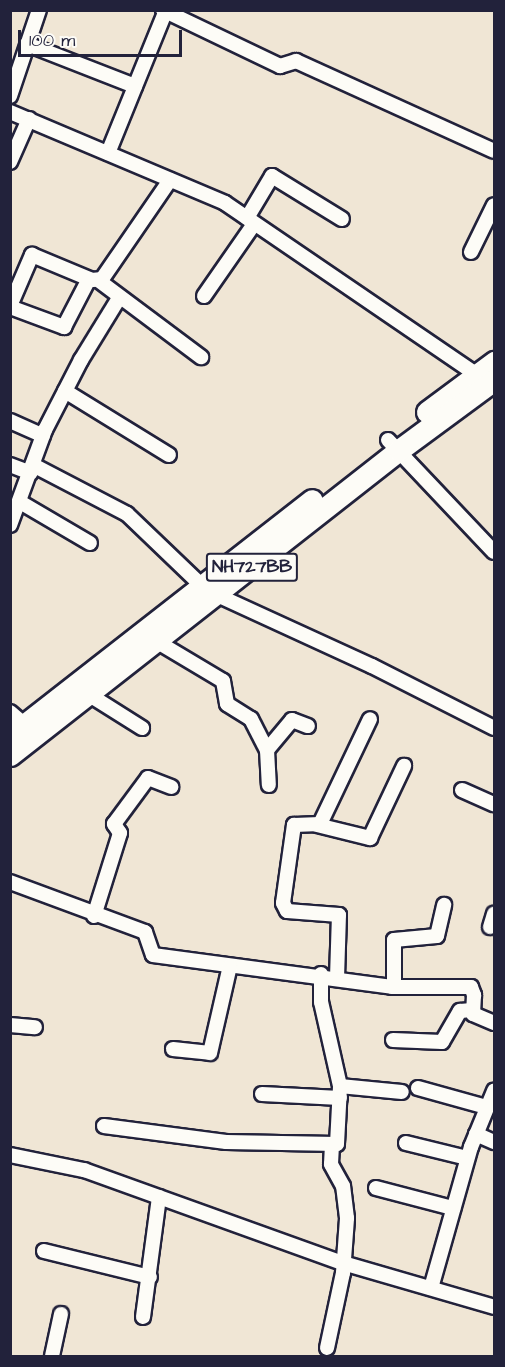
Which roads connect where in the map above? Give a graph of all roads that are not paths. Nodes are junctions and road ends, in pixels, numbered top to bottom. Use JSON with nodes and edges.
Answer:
{"nodes":[{"id":1,"x":39,"y":10,"type":"edge"},
{"id":2,"x":165,"y":11,"type":"edge"},
{"id":3,"x":27,"y":44,"type":"junction"},
{"id":4,"x":135,"y":86,"type":"junction"},
{"id":5,"x":10,"y":96,"type":"edge"},
{"id":6,"x":10,"y":112,"type":"edge"},
{"id":7,"x":29,"y":119,"type":"junction"},
{"id":8,"x":495,"y":151,"type":"edge"},
{"id":9,"x":108,"y":153,"type":"junction"},
{"id":10,"x":10,"y":162,"type":"edge"},
{"id":11,"x":170,"y":180,"type":"junction"},
{"id":12,"x":495,"y":205,"type":"edge"},
{"id":13,"x":342,"y":219,"type":"dead end"},
{"id":14,"x":250,"y":221,"type":"junction"},
{"id":15,"x":471,"y":252,"type":"dead end"},
{"id":16,"x":94,"y":280,"type":"junction"},
{"id":17,"x":204,"y":296,"type":"dead end"},
{"id":18,"x":118,"y":298,"type":"junction"},
{"id":19,"x":10,"y":307,"type":"edge"},
{"id":20,"x":201,"y":357,"type":"dead end"},
{"id":21,"x":495,"y":362,"type":"edge"},
{"id":22,"x":486,"y":377,"type":"edge"},
{"id":23,"x":65,"y":391,"type":"junction"},
{"id":24,"x":10,"y":422,"type":"edge"},
{"id":25,"x":43,"y":436,"type":"junction"},
{"id":26,"x":393,"y":445,"type":"junction"},
{"id":27,"x":170,"y":455,"type":"dead end"},
{"id":28,"x":10,"y":465,"type":"edge"},
{"id":29,"x":32,"y":469,"type":"junction"},
{"id":30,"x":20,"y":502,"type":"junction"},
{"id":31,"x":10,"y":525,"type":"edge"},
{"id":32,"x":90,"y":543,"type":"dead end"},
{"id":33,"x":495,"y":552,"type":"edge"},
{"id":34,"x":210,"y":591,"type":"junction"},
{"id":35,"x":156,"y":642,"type":"junction"},
{"id":36,"x":88,"y":694,"type":"junction"},
{"id":37,"x":370,"y":719,"type":"dead end"},
{"id":38,"x":15,"y":725,"type":"edge"},
{"id":39,"x":308,"y":726,"type":"dead end"},
{"id":40,"x":142,"y":728,"type":"dead end"},
{"id":41,"x":495,"y":728,"type":"edge"},
{"id":42,"x":267,"y":750,"type":"junction"},
{"id":43,"x":10,"y":755,"type":"edge"},
{"id":44,"x":404,"y":766,"type":"dead end"},
{"id":45,"x":269,"y":785,"type":"dead end"},
{"id":46,"x":171,"y":787,"type":"dead end"},
{"id":47,"x":462,"y":790,"type":"dead end"},
{"id":48,"x":495,"y":804,"type":"edge"},
{"id":49,"x":317,"y":825,"type":"junction"},
{"id":50,"x":10,"y":882,"type":"edge"},
{"id":51,"x":444,"y":905,"type":"dead end"},
{"id":52,"x":94,"y":916,"type":"junction"},
{"id":53,"x":230,"y":966,"type":"junction"},
{"id":54,"x":321,"y":975,"type":"junction"},
{"id":55,"x":337,"y":978,"type":"junction"},
{"id":56,"x":394,"y":987,"type":"junction"},
{"id":57,"x":472,"y":1010,"type":"junction"},
{"id":58,"x":495,"y":1023,"type":"edge"},
{"id":59,"x":10,"y":1025,"type":"edge"},
{"id":60,"x":35,"y":1027,"type":"dead end"},
{"id":61,"x":393,"y":1040,"type":"dead end"},
{"id":62,"x":173,"y":1049,"type":"dead end"},
{"id":63,"x":418,"y":1088,"type":"dead end"},
{"id":64,"x":495,"y":1091,"type":"edge"},
{"id":65,"x":340,"y":1092,"type":"junction"},
{"id":66,"x":402,"y":1092,"type":"dead end"},
{"id":67,"x":262,"y":1094,"type":"dead end"},
{"id":68,"x":486,"y":1107,"type":"junction"},
{"id":69,"x":104,"y":1126,"type":"dead end"},
{"id":70,"x":476,"y":1134,"type":"junction"},
{"id":71,"x":495,"y":1142,"type":"edge"},
{"id":72,"x":406,"y":1143,"type":"dead end"},
{"id":73,"x":332,"y":1146,"type":"junction"},
{"id":74,"x":10,"y":1155,"type":"edge"},
{"id":75,"x":467,"y":1158,"type":"junction"},
{"id":76,"x":376,"y":1188,"type":"dead end"},
{"id":77,"x":159,"y":1197,"type":"junction"},
{"id":78,"x":453,"y":1208,"type":"junction"},
{"id":79,"x":44,"y":1251,"type":"dead end"},
{"id":80,"x":343,"y":1263,"type":"junction"},
{"id":81,"x":150,"y":1277,"type":"junction"},
{"id":82,"x":431,"y":1288,"type":"junction"},
{"id":83,"x":495,"y":1307,"type":"edge"},
{"id":84,"x":61,"y":1314,"type":"dead end"},
{"id":85,"x":143,"y":1317,"type":"dead end"},
{"id":86,"x":327,"y":1348,"type":"dead end"},
{"id":87,"x":52,"y":1356,"type":"edge"}],
"edges":[{"from":1,"to":3,"type":"street"},
{"from":2,"to":4,"type":"street"},
{"from":2,"to":8,"type":"street"},
{"from":3,"to":4,"type":"street"},
{"from":3,"to":5,"type":"street"},
{"from":4,"to":9,"type":"street"},
{"from":6,"to":7,"type":"street"},
{"from":7,"to":9,"type":"street"},
{"from":7,"to":10,"type":"street"},
{"from":9,"to":11,"type":"street"},
{"from":11,"to":14,"type":"street"},
{"from":11,"to":16,"type":"street"},
{"from":12,"to":15,"type":"street"},
{"from":13,"to":14,"type":"street"},
{"from":14,"to":17,"type":"street"},
{"from":14,"to":22,"type":"street"},
{"from":16,"to":18,"type":"street"},
{"from":16,"to":19,"type":"street"},
{"from":16,"to":19,"type":"street"},
{"from":18,"to":20,"type":"street"},
{"from":18,"to":23,"type":"street"},
{"from":21,"to":22,"type":"highway","number":"NH727BB"},
{"from":22,"to":26,"type":"highway","number":"NH727BB"},
{"from":23,"to":25,"type":"street"},
{"from":23,"to":27,"type":"street"},
{"from":24,"to":25,"type":"street"},
{"from":25,"to":29,"type":"street"},
{"from":26,"to":33,"type":"street"},
{"from":26,"to":34,"type":"highway","number":"NH727BB"},
{"from":28,"to":29,"type":"street"},
{"from":29,"to":30,"type":"street"},
{"from":29,"to":34,"type":"street"},
{"from":30,"to":31,"type":"street"},
{"from":30,"to":32,"type":"street"},
{"from":34,"to":35,"type":"highway","number":"NH727BB"},
{"from":34,"to":38,"type":"highway","number":"NH727BB"},
{"from":34,"to":41,"type":"street"},
{"from":35,"to":36,"type":"highway","number":"NH727BB"},
{"from":35,"to":42,"type":"street"},
{"from":36,"to":40,"type":"street"},
{"from":36,"to":43,"type":"highway","number":"NH727BB"},
{"from":37,"to":49,"type":"street"},
{"from":39,"to":42,"type":"street"},
{"from":42,"to":45,"type":"street"},
{"from":44,"to":49,"type":"street"},
{"from":46,"to":52,"type":"street"},
{"from":47,"to":48,"type":"street"},
{"from":49,"to":55,"type":"street"},
{"from":50,"to":52,"type":"street"},
{"from":51,"to":56,"type":"street"},
{"from":52,"to":53,"type":"street"},
{"from":53,"to":54,"type":"street"},
{"from":53,"to":62,"type":"street"},
{"from":54,"to":55,"type":"street"},
{"from":54,"to":65,"type":"street"},
{"from":55,"to":56,"type":"street"},
{"from":56,"to":57,"type":"street"},
{"from":57,"to":58,"type":"street"},
{"from":57,"to":61,"type":"street"},
{"from":59,"to":60,"type":"street"},
{"from":63,"to":68,"type":"street"},
{"from":64,"to":68,"type":"street"},
{"from":65,"to":66,"type":"street"},
{"from":65,"to":67,"type":"street"},
{"from":65,"to":73,"type":"street"},
{"from":68,"to":70,"type":"street"},
{"from":69,"to":73,"type":"street"},
{"from":70,"to":71,"type":"street"},
{"from":70,"to":75,"type":"street"},
{"from":72,"to":75,"type":"street"},
{"from":73,"to":80,"type":"street"},
{"from":74,"to":77,"type":"street"},
{"from":75,"to":78,"type":"street"},
{"from":76,"to":78,"type":"street"},
{"from":77,"to":80,"type":"street"},
{"from":77,"to":81,"type":"street"},
{"from":78,"to":82,"type":"street"},
{"from":79,"to":81,"type":"street"},
{"from":80,"to":82,"type":"street"},
{"from":80,"to":86,"type":"street"},
{"from":81,"to":85,"type":"street"},
{"from":82,"to":83,"type":"street"},
{"from":84,"to":87,"type":"street"}]}
